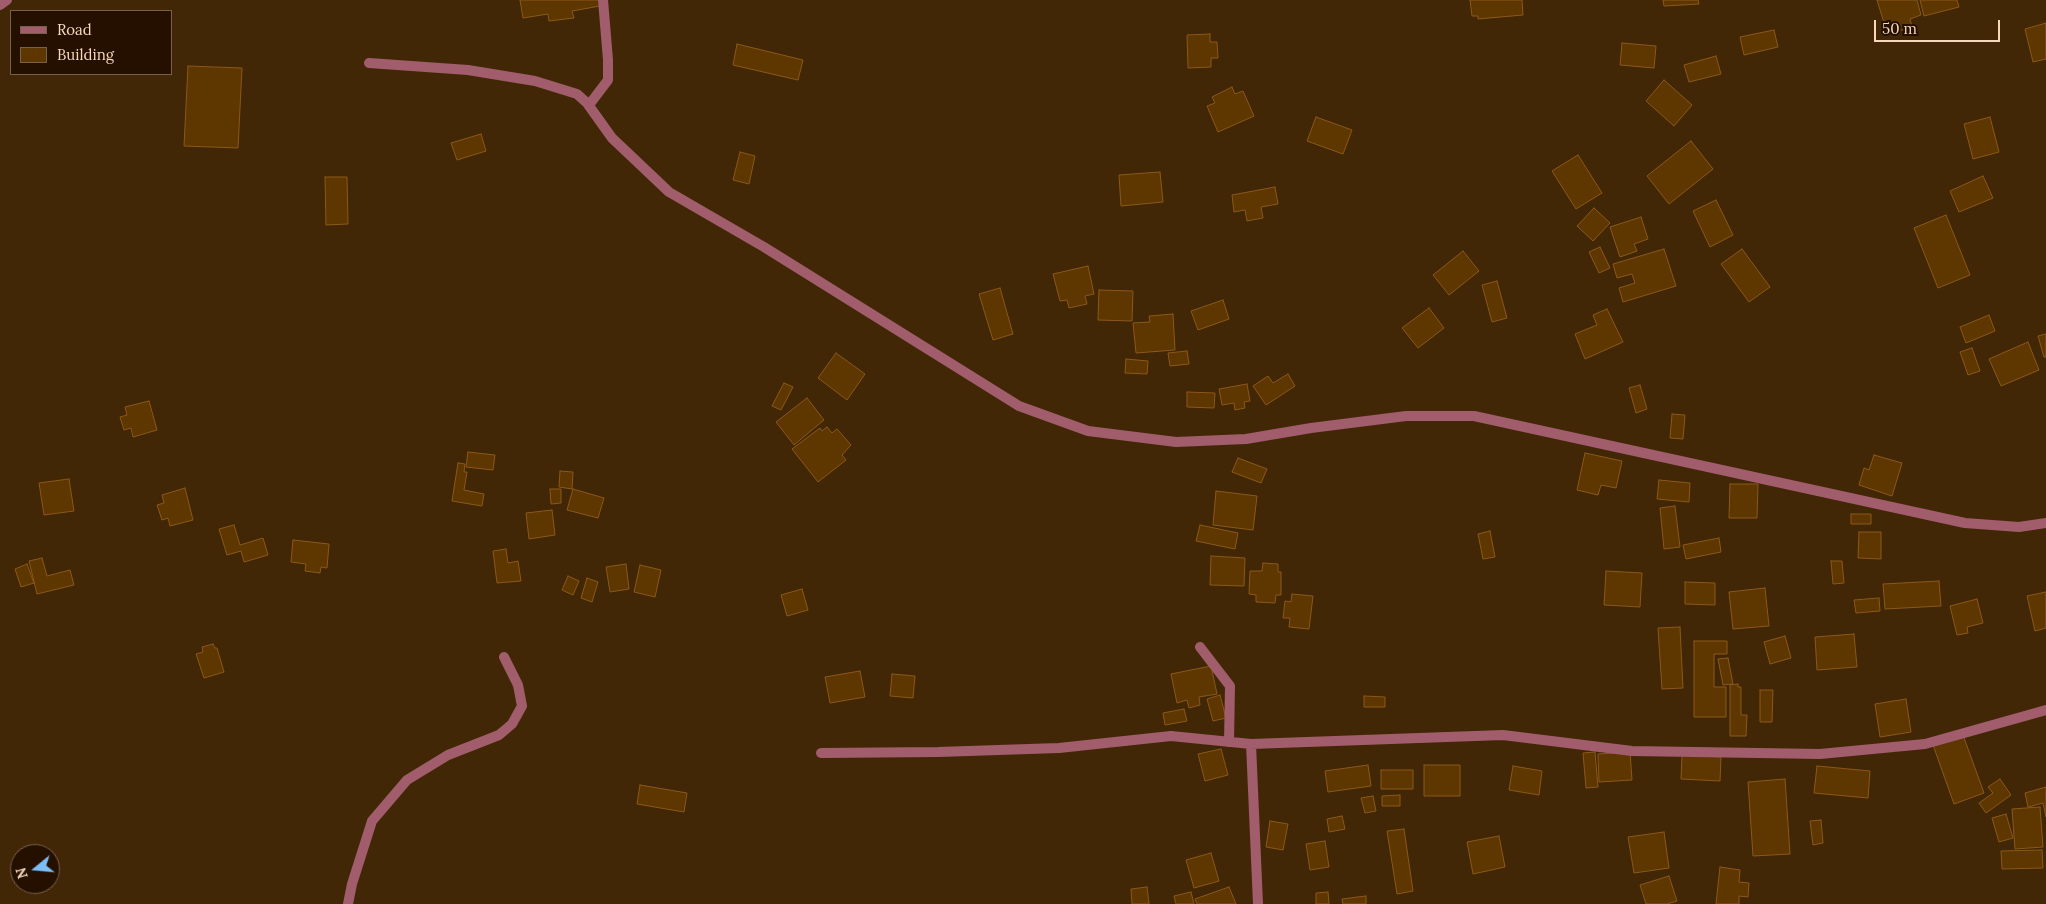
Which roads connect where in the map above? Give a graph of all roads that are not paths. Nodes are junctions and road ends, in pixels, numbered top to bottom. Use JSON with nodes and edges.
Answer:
{"nodes":[{"id":1,"x":7,"y":0,"type":"edge"},
{"id":2,"x":602,"y":0,"type":"edge"},
{"id":3,"x":0,"y":5,"type":"edge"},
{"id":4,"x":369,"y":63,"type":"dead end"},
{"id":5,"x":589,"y":105,"type":"junction"},
{"id":6,"x":2046,"y":523,"type":"edge"},
{"id":7,"x":1200,"y":647,"type":"dead end"},
{"id":8,"x":504,"y":657,"type":"dead end"},
{"id":9,"x":2046,"y":710,"type":"edge"},
{"id":10,"x":1229,"y":742,"type":"junction"},
{"id":11,"x":1251,"y":744,"type":"junction"},
{"id":12,"x":821,"y":753,"type":"dead end"},
{"id":13,"x":348,"y":904,"type":"edge"},
{"id":14,"x":1258,"y":904,"type":"edge"}],
"edges":[{"from":1,"to":3,"type":"street"},
{"from":2,"to":5,"type":"street"},
{"from":4,"to":5,"type":"street"},
{"from":5,"to":6,"type":"street"},
{"from":7,"to":10,"type":"street"},
{"from":8,"to":13,"type":"street"},
{"from":9,"to":11,"type":"street"},
{"from":10,"to":11,"type":"street"},
{"from":10,"to":12,"type":"street"},
{"from":11,"to":14,"type":"street"}]}
